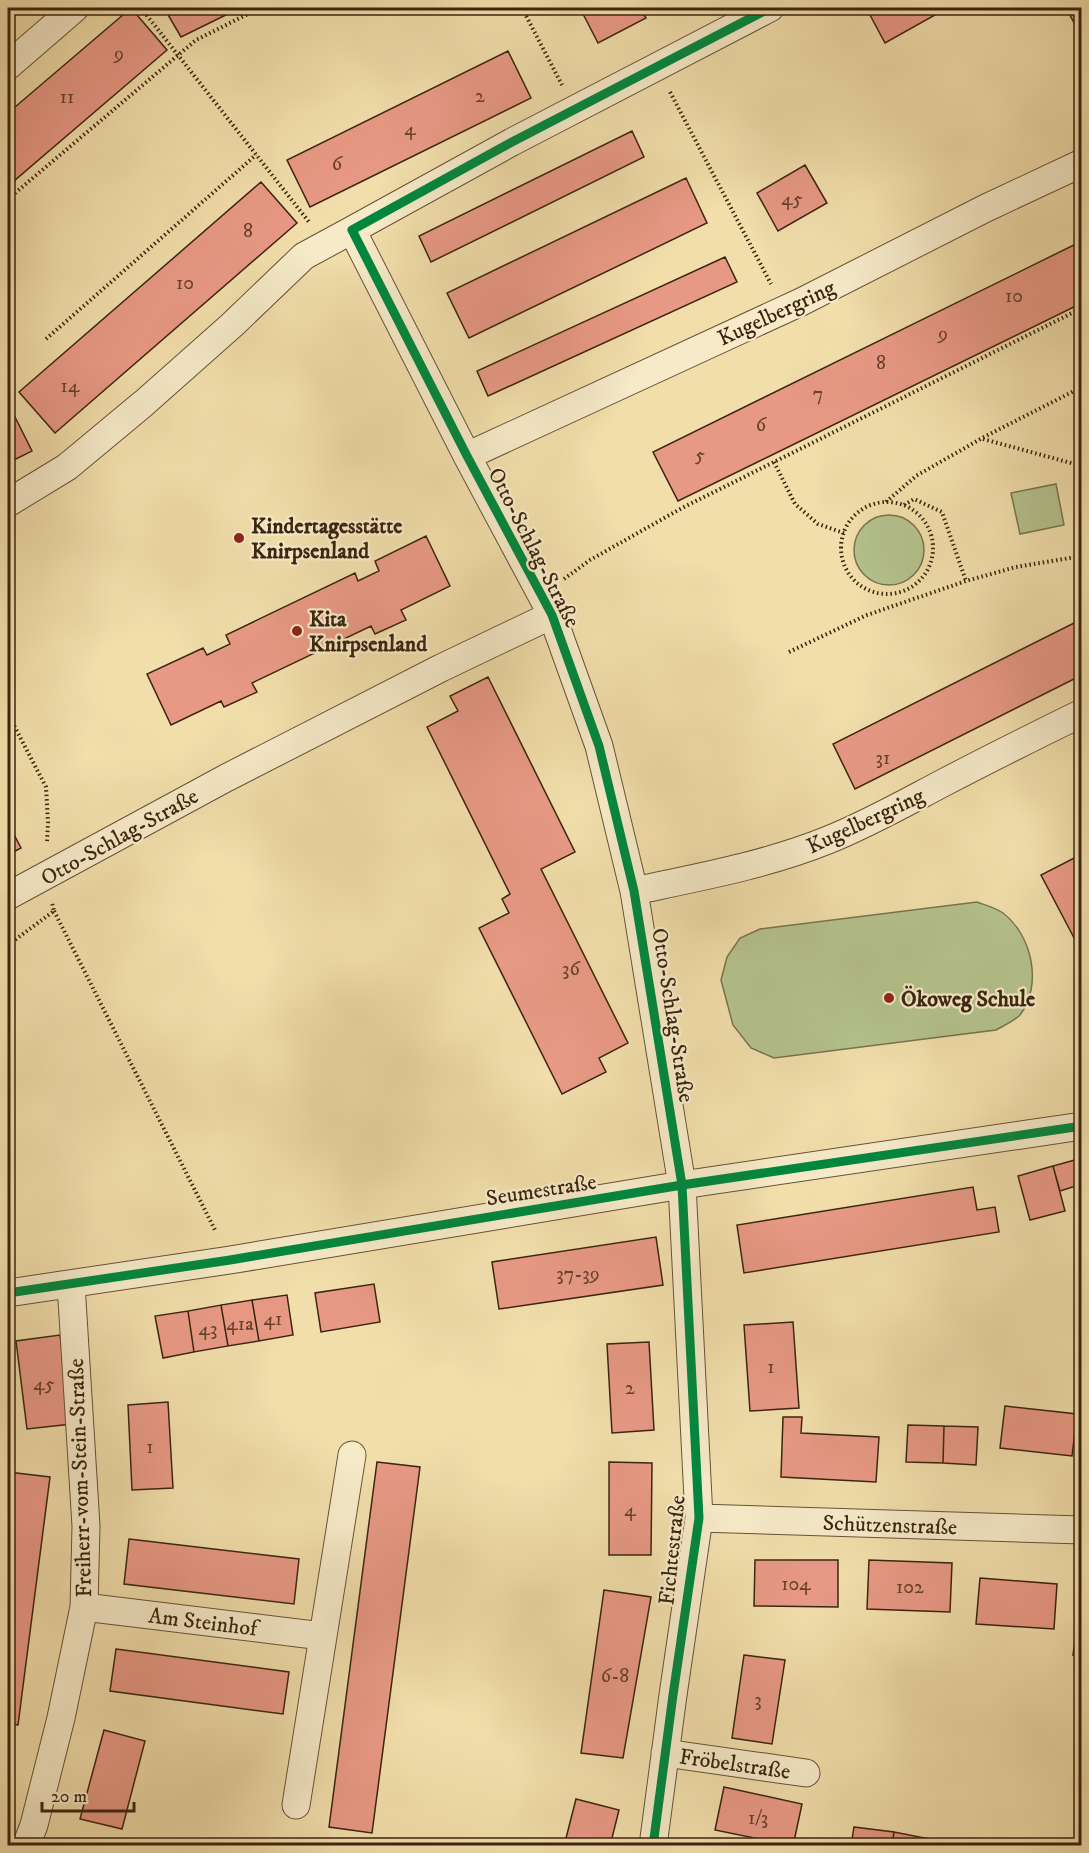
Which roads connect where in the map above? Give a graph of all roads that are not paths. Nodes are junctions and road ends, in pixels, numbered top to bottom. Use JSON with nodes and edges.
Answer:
{"nodes":[{"id":1,"x":75,"y":8,"type":"edge"},
{"id":2,"x":770,"y":8,"type":"edge"},
{"id":3,"x":8,"y":66,"type":"edge"},
{"id":4,"x":1082,"y":163,"type":"edge"},
{"id":5,"x":352,"y":230,"type":"junction"},
{"id":6,"x":467,"y":456,"type":"junction"},
{"id":7,"x":8,"y":503,"type":"edge"},
{"id":8,"x":547,"y":605,"type":"junction"},
{"id":9,"x":1082,"y":713,"type":"edge"},
{"id":10,"x":634,"y":891,"type":"junction"},
{"id":11,"x":8,"y":896,"type":"edge"},
{"id":12,"x":1082,"y":1126,"type":"edge"},
{"id":13,"x":682,"y":1185,"type":"junction"},
{"id":14,"x":71,"y":1284,"type":"junction"},
{"id":15,"x":8,"y":1293,"type":"edge"},
{"id":16,"x":352,"y":1455,"type":"dead end"},
{"id":17,"x":699,"y":1518,"type":"junction"},
{"id":18,"x":1082,"y":1530,"type":"edge"},
{"id":19,"x":84,"y":1607,"type":"junction"},
{"id":20,"x":322,"y":1636,"type":"junction"},
{"id":21,"x":665,"y":1753,"type":"junction"},
{"id":22,"x":806,"y":1773,"type":"dead end"},
{"id":23,"x":296,"y":1805,"type":"dead end"},
{"id":24,"x":26,"y":1845,"type":"edge"},
{"id":25,"x":653,"y":1845,"type":"edge"}],
"edges":[{"from":1,"to":3,"type":"street"},
{"from":2,"to":5,"type":"street"},
{"from":4,"to":6,"type":"street","name":"Kugelbergring"},
{"from":5,"to":6,"type":"street","name":"Otto-Schlag-Straße"},
{"from":5,"to":7,"type":"street"},
{"from":6,"to":8,"type":"street","name":"Otto-Schlag-Straße"},
{"from":8,"to":10,"type":"street","name":"Otto-Schlag-Straße"},
{"from":8,"to":11,"type":"street","name":"Otto-Schlag-Straße"},
{"from":9,"to":10,"type":"street","name":"Kugelbergring"},
{"from":10,"to":13,"type":"street","name":"Otto-Schlag-Straße"},
{"from":12,"to":13,"type":"street","name":"Seumestraße"},
{"from":13,"to":14,"type":"street","name":"Seumestraße"},
{"from":13,"to":17,"type":"street","name":"Fichtestraße"},
{"from":14,"to":15,"type":"street","name":"Seumestraße"},
{"from":14,"to":19,"type":"street","name":"Freiherr-vom-Stein-Straße"},
{"from":16,"to":20,"type":"street"},
{"from":17,"to":18,"type":"street","name":"Schützenstraße"},
{"from":17,"to":21,"type":"street","name":"Fichtestraße"},
{"from":19,"to":20,"type":"street","name":"Am Steinhof"},
{"from":19,"to":24,"type":"street","name":"Freiherr-vom-Stein-Straße"},
{"from":20,"to":23,"type":"street"},
{"from":21,"to":22,"type":"street","name":"Fröbelstraße"},
{"from":21,"to":25,"type":"street","name":"Fichtestraße"}]}
